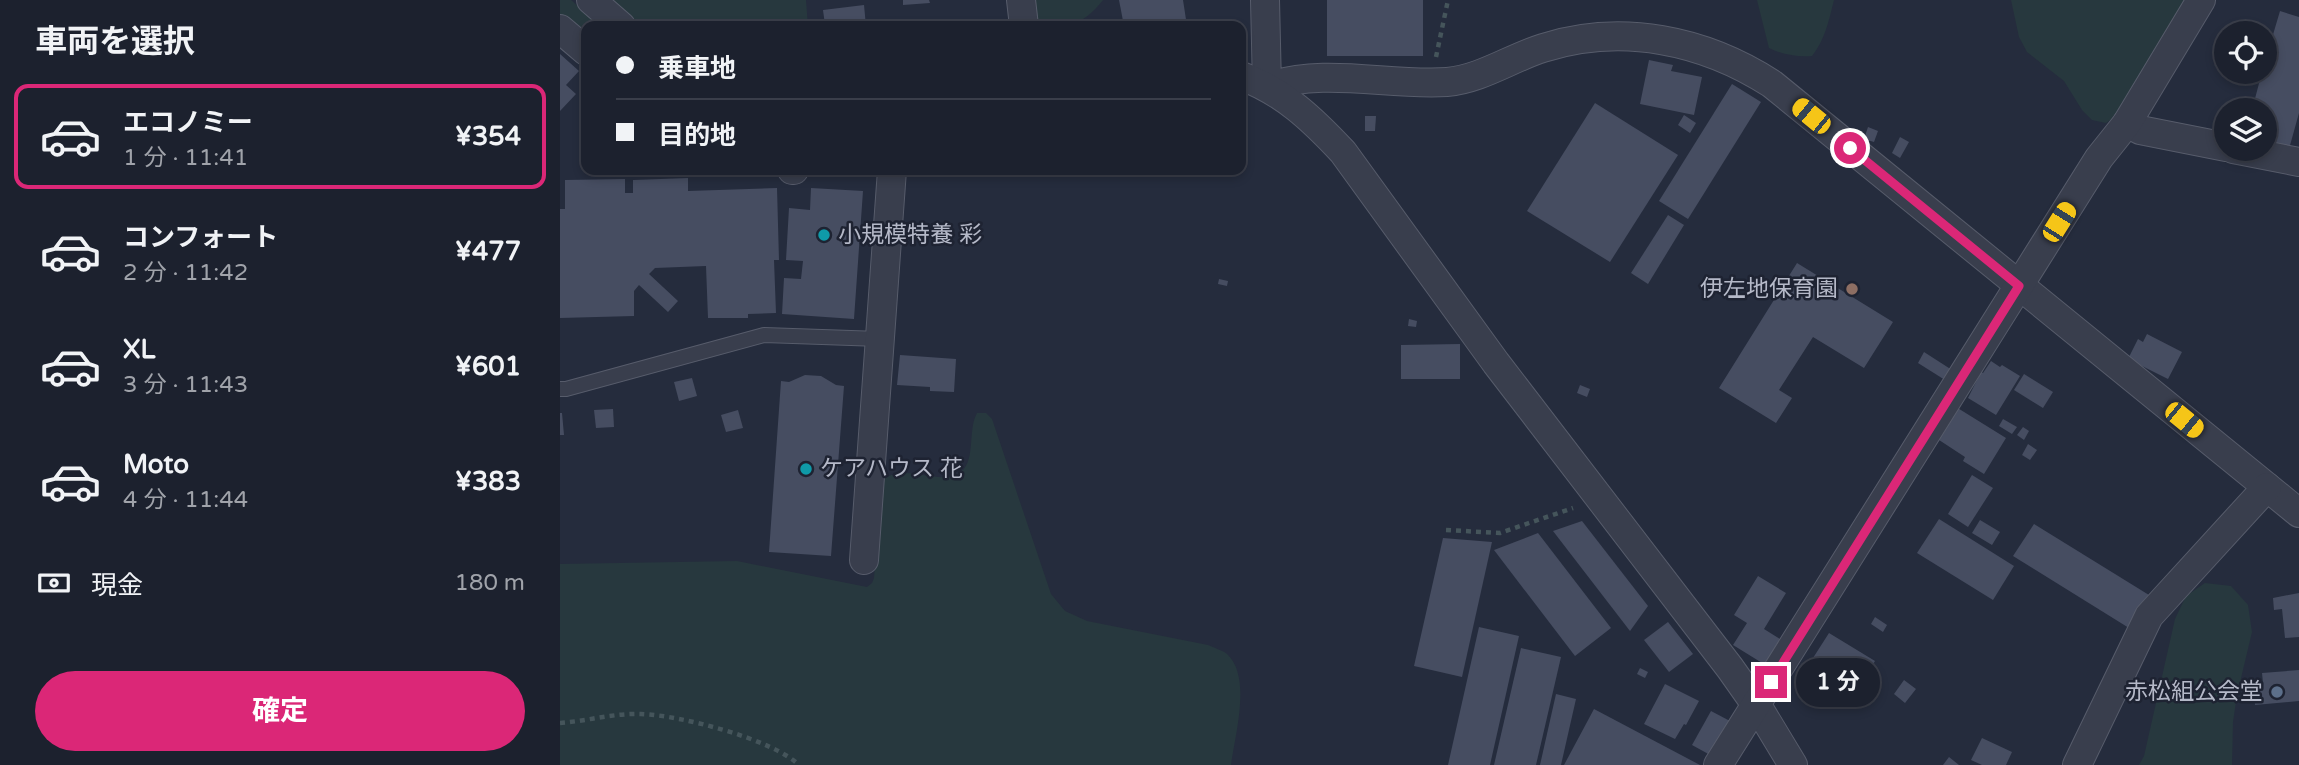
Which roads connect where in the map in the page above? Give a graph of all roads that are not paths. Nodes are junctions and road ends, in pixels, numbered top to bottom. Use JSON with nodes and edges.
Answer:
{"nodes":[{"id":1,"x":592,"y":0,"type":"edge"},
{"id":2,"x":1021,"y":0,"type":"edge"},
{"id":3,"x":1265,"y":0,"type":"edge"},
{"id":4,"x":2201,"y":0,"type":"edge"},
{"id":5,"x":615,"y":21,"type":"edge"},
{"id":6,"x":1023,"y":21,"type":"edge"},
{"id":7,"x":560,"y":29,"type":"edge"},
{"id":8,"x":581,"y":47,"type":"edge"},
{"id":9,"x":1246,"y":78,"type":"edge"},
{"id":10,"x":1267,"y":87,"type":"junction"},
{"id":11,"x":2127,"y":123,"type":"junction"},
{"id":12,"x":2214,"y":145,"type":"edge"},
{"id":13,"x":2277,"y":158,"type":"edge"},
{"id":14,"x":2299,"y":162,"type":"edge"},
{"id":15,"x":892,"y":175,"type":"edge"},
{"id":16,"x":2019,"y":286,"type":"junction"},
{"id":17,"x":880,"y":339,"type":"junction"},
{"id":18,"x":560,"y":389,"type":"edge"},
{"id":19,"x":2267,"y":487,"type":"junction"},
{"id":20,"x":2299,"y":513,"type":"edge"},
{"id":21,"x":864,"y":560,"type":"dead end"},
{"id":22,"x":1756,"y":705,"type":"junction"},
{"id":23,"x":1718,"y":765,"type":"edge"},
{"id":24,"x":1793,"y":765,"type":"edge"},
{"id":25,"x":2077,"y":765,"type":"edge"}],
"edges":[{"from":1,"to":5,"type":"street"},
{"from":2,"to":6,"type":"street"},
{"from":3,"to":10,"type":"street"},
{"from":4,"to":11,"type":"street"},
{"from":7,"to":8,"type":"street"},
{"from":9,"to":10,"type":"street"},
{"from":10,"to":16,"type":"street"},
{"from":10,"to":22,"type":"street"},
{"from":11,"to":12,"type":"street"},
{"from":11,"to":16,"type":"street"},
{"from":13,"to":14,"type":"street"},
{"from":15,"to":17,"type":"street"},
{"from":16,"to":19,"type":"street"},
{"from":16,"to":22,"type":"street"},
{"from":17,"to":18,"type":"lane"},
{"from":17,"to":21,"type":"street"},
{"from":19,"to":20,"type":"street"},
{"from":19,"to":25,"type":"street"},
{"from":22,"to":23,"type":"street"},
{"from":22,"to":24,"type":"street"}]}
